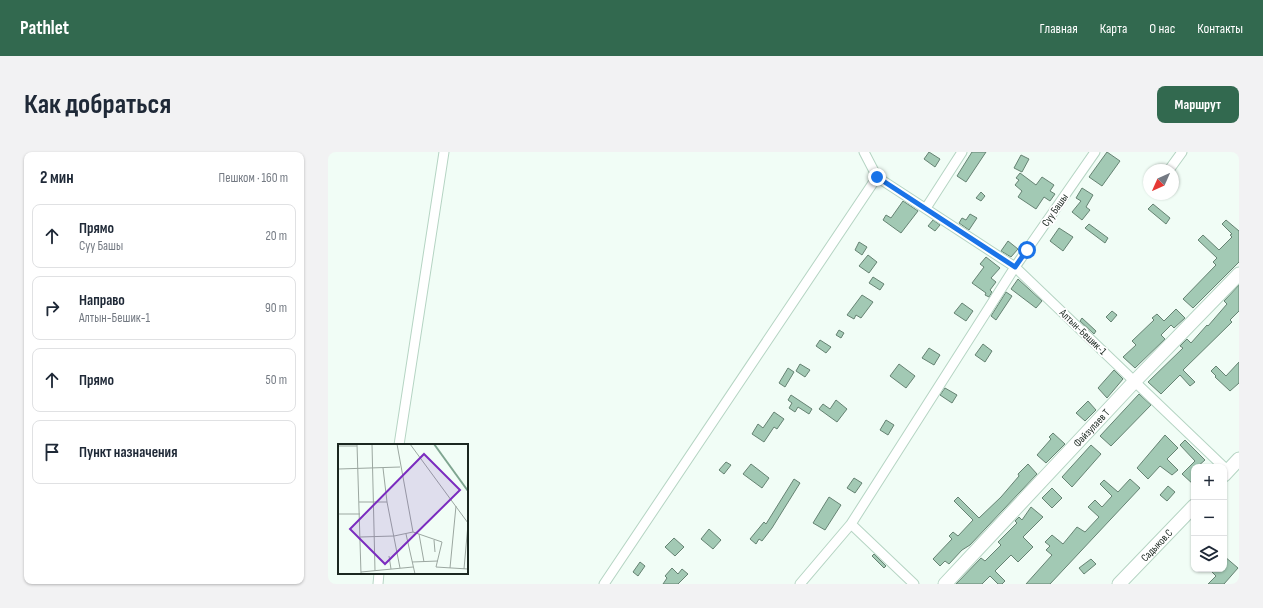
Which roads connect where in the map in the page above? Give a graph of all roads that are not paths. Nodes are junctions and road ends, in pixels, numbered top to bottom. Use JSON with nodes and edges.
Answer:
{"nodes":[{"id":1,"x":444,"y":152,"type":"edge"},
{"id":2,"x":864,"y":152,"type":"edge"},
{"id":3,"x":962,"y":152,"type":"edge"},
{"id":4,"x":1095,"y":152,"type":"edge"},
{"id":5,"x":1182,"y":152,"type":"edge"},
{"id":6,"x":1173,"y":164,"type":"edge"},
{"id":7,"x":877,"y":177,"type":"junction"},
{"id":8,"x":926,"y":208,"type":"junction"},
{"id":9,"x":1015,"y":267,"type":"junction"},
{"id":10,"x":1239,"y":274,"type":"edge"},
{"id":11,"x":1134,"y":382,"type":"junction"},
{"id":12,"x":399,"y":444,"type":"edge"},
{"id":13,"x":1239,"y":459,"type":"edge"},
{"id":14,"x":1217,"y":464,"type":"edge"},
{"id":15,"x":1227,"y":472,"type":"edge"},
{"id":16,"x":1191,"y":509,"type":"edge"},
{"id":17,"x":851,"y":524,"type":"junction"},
{"id":18,"x":379,"y":574,"type":"edge"},
{"id":19,"x":378,"y":584,"type":"edge"},
{"id":20,"x":604,"y":584,"type":"edge"},
{"id":21,"x":800,"y":584,"type":"edge"},
{"id":22,"x":914,"y":584,"type":"edge"},
{"id":23,"x":945,"y":584,"type":"edge"},
{"id":24,"x":1120,"y":584,"type":"edge"}],
"edges":[{"from":1,"to":12,"type":"street"},
{"from":2,"to":7,"type":"street"},
{"from":3,"to":8,"type":"street"},
{"from":4,"to":9,"type":"street","name":"Суу Башы"},
{"from":5,"to":6,"type":"street"},
{"from":7,"to":8,"type":"street","name":"Алтын-Бешик-1"},
{"from":7,"to":20,"type":"street"},
{"from":8,"to":9,"type":"street","name":"Алтын-Бешик-1"},
{"from":9,"to":11,"type":"street","name":"Алтын-Бешик-1"},
{"from":9,"to":17,"type":"street","name":"Суу Башы"},
{"from":10,"to":11,"type":"street","name":"Файзулаев Т"},
{"from":11,"to":14,"type":"street","name":"Алтын-Бешик-1"},
{"from":11,"to":23,"type":"street","name":"Файзулаев Т"},
{"from":13,"to":15,"type":"street"},
{"from":16,"to":24,"type":"street","name":"Садыков.С"},
{"from":17,"to":21,"type":"street","name":"Суу Башы"},
{"from":17,"to":22,"type":"street"},
{"from":18,"to":19,"type":"street"}]}
